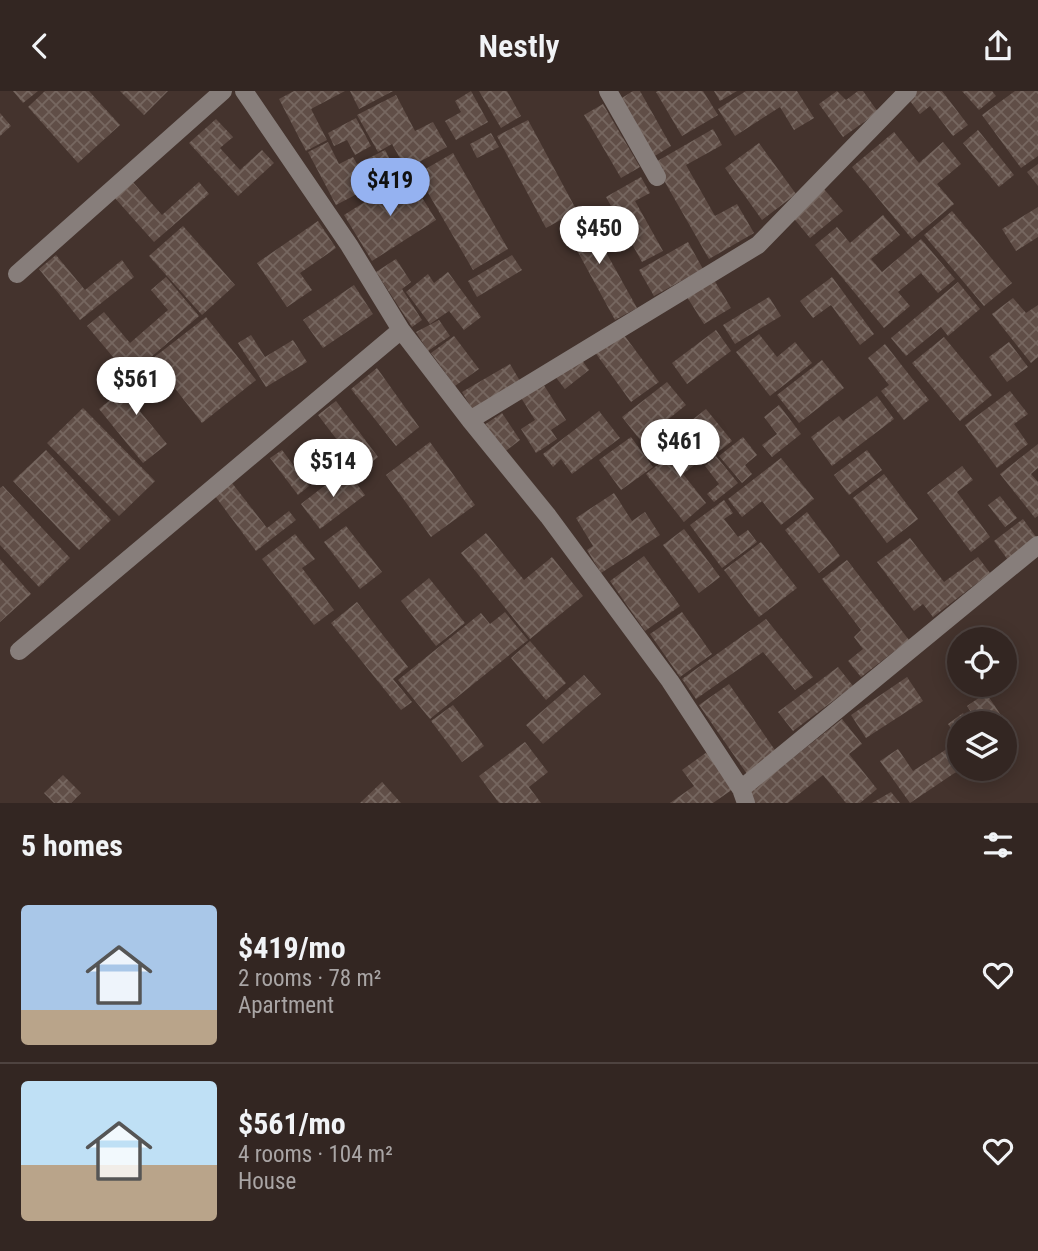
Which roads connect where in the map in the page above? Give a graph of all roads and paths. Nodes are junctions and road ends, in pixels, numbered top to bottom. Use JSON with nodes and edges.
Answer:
{"nodes":[{"id":1,"x":223,"y":91,"type":"edge"},
{"id":2,"x":244,"y":91,"type":"edge"},
{"id":3,"x":608,"y":91,"type":"edge"},
{"id":4,"x":908,"y":91,"type":"edge"},
{"id":5,"x":657,"y":177,"type":"dead end"},
{"id":6,"x":18,"y":274,"type":"dead end"},
{"id":7,"x":401,"y":330,"type":"junction"},
{"id":8,"x":470,"y":420,"type":"junction"},
{"id":9,"x":1038,"y":545,"type":"edge"},
{"id":10,"x":19,"y":651,"type":"dead end"},
{"id":11,"x":744,"y":796,"type":"edge"}],
"edges":[{"from":1,"to":6,"type":"street"},
{"from":2,"to":7,"type":"street"},
{"from":3,"to":5,"type":"street"},
{"from":4,"to":8,"type":"street"},
{"from":7,"to":8,"type":"street"},
{"from":7,"to":10,"type":"street"},
{"from":8,"to":11,"type":"street"},
{"from":9,"to":11,"type":"street"}]}
